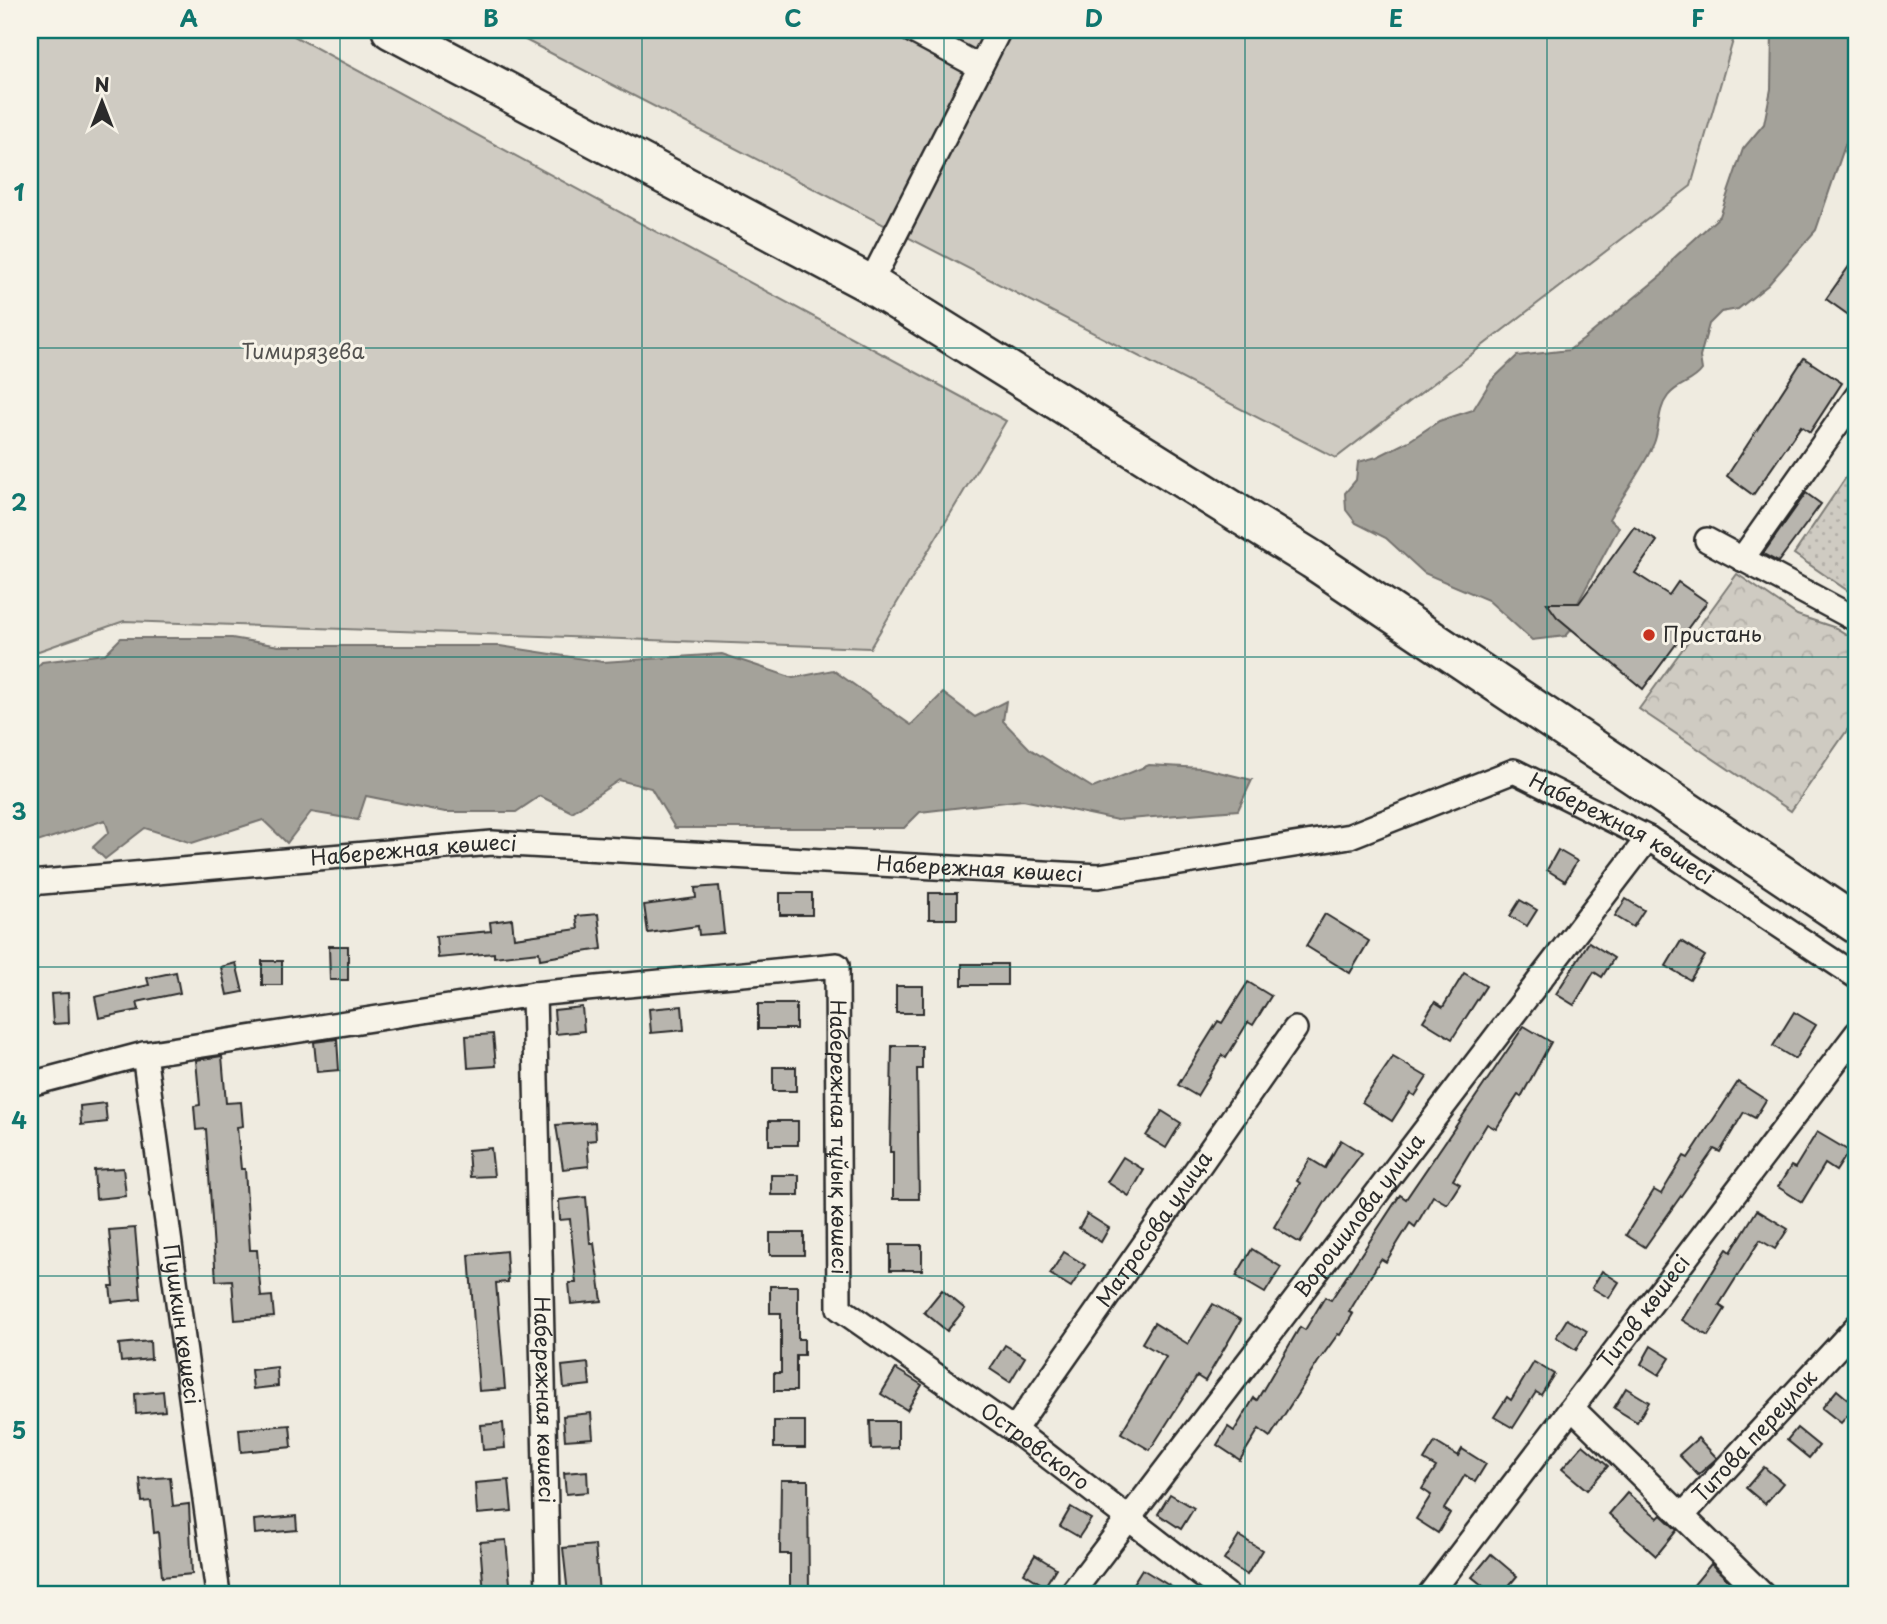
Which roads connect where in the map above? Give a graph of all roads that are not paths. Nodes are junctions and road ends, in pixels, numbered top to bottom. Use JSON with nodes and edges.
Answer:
{"nodes":[{"id":1,"x":391,"y":30,"type":"edge"},
{"id":2,"x":911,"y":30,"type":"edge"},
{"id":3,"x":999,"y":30,"type":"edge"},
{"id":4,"x":979,"y":67,"type":"junction"},
{"id":5,"x":870,"y":284,"type":"junction"},
{"id":6,"x":1857,"y":396,"type":"edge"},
{"id":7,"x":1707,"y":540,"type":"dead end"},
{"id":8,"x":1742,"y":559,"type":"junction"},
{"id":9,"x":1857,"y":620,"type":"edge"},
{"id":10,"x":1648,"y":838,"type":"junction"},
{"id":11,"x":30,"y":883,"type":"edge"},
{"id":12,"x":1857,"y":925,"type":"edge"},
{"id":13,"x":1857,"y":977,"type":"edge"},
{"id":14,"x":534,"y":994,"type":"junction"},
{"id":15,"x":1295,"y":1029,"type":"dead end"},
{"id":16,"x":1857,"y":1033,"type":"edge"},
{"id":17,"x":144,"y":1054,"type":"junction"},
{"id":18,"x":30,"y":1084,"type":"edge"},
{"id":19,"x":839,"y":1308,"type":"joint"},
{"id":20,"x":1857,"y":1326,"type":"edge"},
{"id":21,"x":1572,"y":1408,"type":"junction"},
{"id":22,"x":1014,"y":1430,"type":"junction"},
{"id":23,"x":1682,"y":1516,"type":"junction"},
{"id":24,"x":1129,"y":1520,"type":"junction"},
{"id":25,"x":218,"y":1594,"type":"edge"},
{"id":26,"x":548,"y":1594,"type":"edge"},
{"id":27,"x":1071,"y":1594,"type":"edge"},
{"id":28,"x":1226,"y":1594,"type":"edge"},
{"id":29,"x":1430,"y":1594,"type":"edge"},
{"id":30,"x":1762,"y":1594,"type":"edge"}],
"edges":[{"from":1,"to":5,"type":"highway"},
{"from":2,"to":4,"type":"street"},
{"from":3,"to":4,"type":"street"},
{"from":4,"to":5,"type":"street"},
{"from":5,"to":12,"type":"highway"},
{"from":6,"to":8,"type":"street"},
{"from":7,"to":8,"type":"street"},
{"from":8,"to":9,"type":"street"},
{"from":10,"to":11,"type":"street","name":"Набережная көшесі"},
{"from":10,"to":13,"type":"street","name":"Набережная көшесі"},
{"from":10,"to":24,"type":"street","name":"Ворошилова улица"},
{"from":14,"to":17,"type":"street"},
{"from":14,"to":19,"type":"street","name":"Набережная тұйық көшесі"},
{"from":14,"to":26,"type":"street","name":"Набережная көшесі"},
{"from":15,"to":22,"type":"street","name":"Матросова улица"},
{"from":16,"to":21,"type":"street","name":"Титов көшесі"},
{"from":17,"to":18,"type":"street"},
{"from":17,"to":25,"type":"street","name":"Пушкин көшесі"},
{"from":19,"to":22,"type":"street","name":"Островского"},
{"from":20,"to":23,"type":"street","name":"Титова переулок"},
{"from":21,"to":23,"type":"street"},
{"from":21,"to":29,"type":"street","name":"Титов көшесі"},
{"from":22,"to":24,"type":"street","name":"Островского"},
{"from":23,"to":30,"type":"street"},
{"from":24,"to":27,"type":"street","name":"Ворошилова улица"},
{"from":24,"to":28,"type":"street","name":"Островского"}]}
